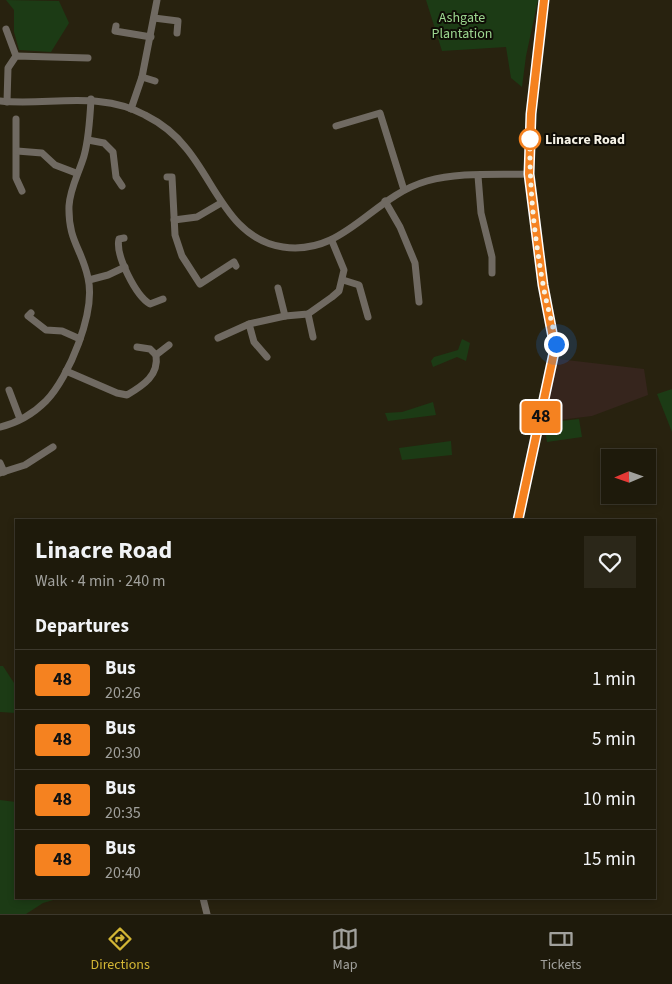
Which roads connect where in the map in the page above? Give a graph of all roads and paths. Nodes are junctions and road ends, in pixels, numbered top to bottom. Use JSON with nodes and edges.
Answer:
{"nodes":[{"id":1,"x":157,"y":0,"type":"edge"},
{"id":2,"x":544,"y":0,"type":"edge"},
{"id":3,"x":154,"y":18,"type":"junction"},
{"id":4,"x":116,"y":26,"type":"dead end"},
{"id":5,"x":6,"y":29,"type":"dead end"},
{"id":6,"x":177,"y":33,"type":"dead end"},
{"id":7,"x":151,"y":37,"type":"junction"},
{"id":8,"x":16,"y":56,"type":"junction"},
{"id":9,"x":88,"y":58,"type":"dead end"},
{"id":10,"x":142,"y":77,"type":"junction"},
{"id":11,"x":155,"y":81,"type":"dead end"},
{"id":12,"x":91,"y":99,"type":"junction"},
{"id":13,"x":3,"y":101,"type":"edge"},
{"id":14,"x":131,"y":109,"type":"junction"},
{"id":15,"x":16,"y":119,"type":"dead end"},
{"id":16,"x":336,"y":126,"type":"dead end"},
{"id":17,"x":88,"y":140,"type":"junction"},
{"id":18,"x":17,"y":150,"type":"junction"},
{"id":19,"x":76,"y":173,"type":"junction"},
{"id":20,"x":529,"y":174,"type":"junction"},
{"id":21,"x":478,"y":176,"type":"junction"},
{"id":22,"x":168,"y":177,"type":"dead end"},
{"id":23,"x":122,"y":186,"type":"dead end"},
{"id":24,"x":404,"y":190,"type":"junction"},
{"id":25,"x":22,"y":191,"type":"dead end"},
{"id":26,"x":384,"y":201,"type":"junction"},
{"id":27,"x":221,"y":203,"type":"junction"},
{"id":28,"x":174,"y":220,"type":"junction"},
{"id":29,"x":124,"y":238,"type":"dead end"},
{"id":30,"x":332,"y":241,"type":"junction"},
{"id":31,"x":236,"y":266,"type":"dead end"},
{"id":32,"x":125,"y":267,"type":"junction"},
{"id":33,"x":492,"y":274,"type":"dead end"},
{"id":34,"x":89,"y":280,"type":"junction"},
{"id":35,"x":343,"y":280,"type":"junction"},
{"id":36,"x":278,"y":288,"type":"dead end"},
{"id":37,"x":164,"y":299,"type":"dead end"},
{"id":38,"x":419,"y":302,"type":"dead end"},
{"id":39,"x":31,"y":313,"type":"dead end"},
{"id":40,"x":308,"y":314,"type":"junction"},
{"id":41,"x":285,"y":316,"type":"junction"},
{"id":42,"x":368,"y":318,"type":"dead end"},
{"id":43,"x":249,"y":324,"type":"junction"},
{"id":44,"x":313,"y":337,"type":"dead end"},
{"id":45,"x":218,"y":338,"type":"dead end"},
{"id":46,"x":80,"y":339,"type":"junction"},
{"id":47,"x":168,"y":345,"type":"dead end"},
{"id":48,"x":137,"y":347,"type":"dead end"},
{"id":49,"x":156,"y":355,"type":"junction"},
{"id":50,"x":267,"y":357,"type":"dead end"},
{"id":51,"x":66,"y":371,"type":"junction"},
{"id":52,"x":8,"y":390,"type":"dead end"},
{"id":53,"x":20,"y":419,"type":"junction"},
{"id":54,"x":0,"y":427,"type":"edge"},
{"id":55,"x":53,"y":447,"type":"dead end"},
{"id":56,"x":0,"y":463,"type":"edge"},
{"id":57,"x":2,"y":472,"type":"edge"},
{"id":58,"x":518,"y":519,"type":"edge"},
{"id":59,"x":203,"y":899,"type":"edge"},
{"id":60,"x":207,"y":914,"type":"edge"}],
"edges":[{"from":1,"to":3,"type":"street"},
{"from":2,"to":20,"type":"street"},
{"from":3,"to":6,"type":"street"},
{"from":3,"to":7,"type":"street"},
{"from":4,"to":7,"type":"street"},
{"from":5,"to":8,"type":"street"},
{"from":7,"to":10,"type":"street"},
{"from":8,"to":9,"type":"street"},
{"from":8,"to":13,"type":"street"},
{"from":10,"to":11,"type":"street"},
{"from":10,"to":14,"type":"street"},
{"from":12,"to":13,"type":"street"},
{"from":12,"to":14,"type":"street"},
{"from":12,"to":17,"type":"street"},
{"from":14,"to":27,"type":"street"},
{"from":15,"to":18,"type":"street"},
{"from":16,"to":24,"type":"street"},
{"from":17,"to":19,"type":"street"},
{"from":17,"to":23,"type":"street"},
{"from":18,"to":19,"type":"street"},
{"from":18,"to":25,"type":"street"},
{"from":19,"to":34,"type":"street"},
{"from":20,"to":21,"type":"street"},
{"from":20,"to":58,"type":"street"},
{"from":21,"to":24,"type":"street"},
{"from":21,"to":33,"type":"street"},
{"from":22,"to":28,"type":"street"},
{"from":24,"to":26,"type":"street"},
{"from":26,"to":30,"type":"street"},
{"from":26,"to":38,"type":"street"},
{"from":27,"to":28,"type":"street"},
{"from":27,"to":30,"type":"street"},
{"from":28,"to":31,"type":"street"},
{"from":29,"to":32,"type":"street"},
{"from":30,"to":35,"type":"street"},
{"from":32,"to":34,"type":"street"},
{"from":32,"to":37,"type":"street"},
{"from":34,"to":46,"type":"street"},
{"from":35,"to":40,"type":"street"},
{"from":35,"to":42,"type":"street"},
{"from":36,"to":41,"type":"street"},
{"from":39,"to":46,"type":"street"},
{"from":40,"to":41,"type":"street"},
{"from":40,"to":44,"type":"street"},
{"from":41,"to":43,"type":"street"},
{"from":43,"to":45,"type":"street"},
{"from":43,"to":50,"type":"street"},
{"from":46,"to":51,"type":"street"},
{"from":47,"to":49,"type":"street"},
{"from":48,"to":49,"type":"street"},
{"from":49,"to":51,"type":"street"},
{"from":51,"to":53,"type":"street"},
{"from":52,"to":53,"type":"street"},
{"from":53,"to":54,"type":"street"},
{"from":55,"to":57,"type":"street"},
{"from":56,"to":57,"type":"street"},
{"from":59,"to":60,"type":"street"}]}
